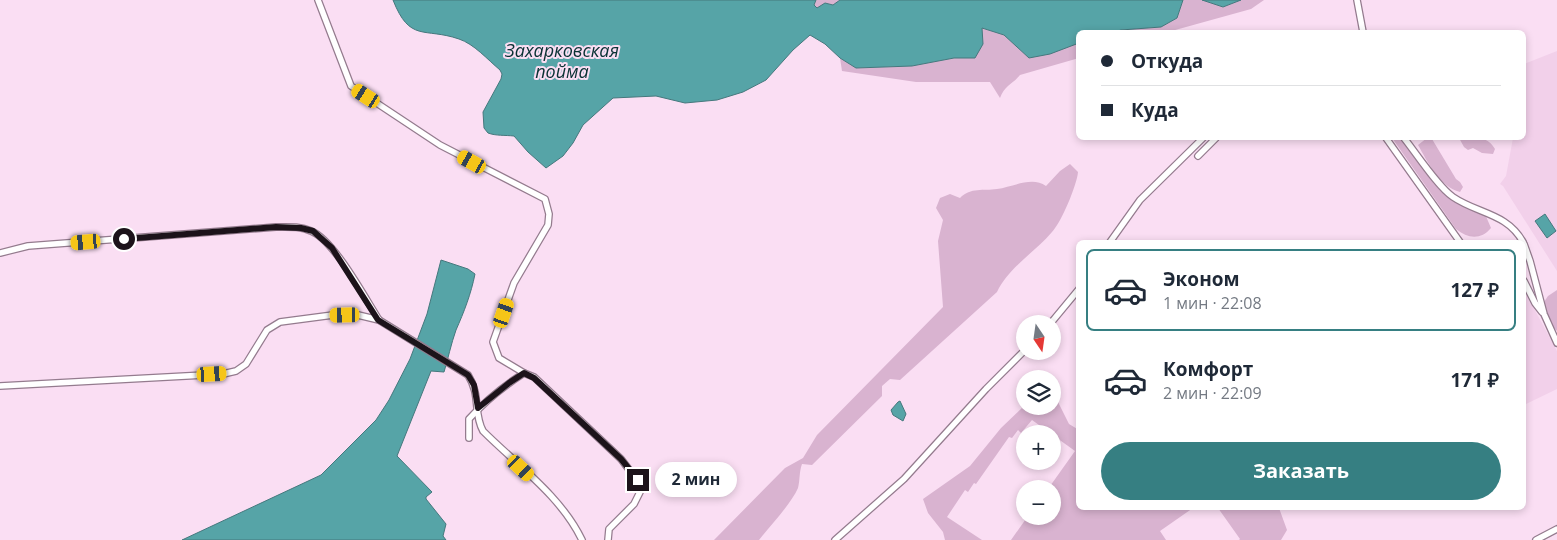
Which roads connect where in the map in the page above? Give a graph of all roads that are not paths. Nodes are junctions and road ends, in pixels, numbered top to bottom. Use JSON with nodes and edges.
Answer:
{"nodes":[{"id":1,"x":318,"y":0,"type":"edge"},
{"id":2,"x":1357,"y":0,"type":"edge"},
{"id":3,"x":1363,"y":30,"type":"edge"},
{"id":4,"x":1201,"y":140,"type":"edge"},
{"id":5,"x":1214,"y":140,"type":"edge"},
{"id":6,"x":1387,"y":140,"type":"edge"},
{"id":7,"x":1406,"y":140,"type":"edge"},
{"id":8,"x":1198,"y":156,"type":"dead end"},
{"id":9,"x":1111,"y":240,"type":"edge"},
{"id":10,"x":1459,"y":240,"type":"edge"},
{"id":11,"x":1522,"y":240,"type":"edge"},
{"id":12,"x":1526,"y":251,"type":"edge"},
{"id":13,"x":0,"y":253,"type":"edge"},
{"id":14,"x":1526,"y":285,"type":"edge"},
{"id":15,"x":1076,"y":293,"type":"edge"},
{"id":16,"x":1544,"y":314,"type":"junction"},
{"id":17,"x":1057,"y":315,"type":"edge"},
{"id":18,"x":378,"y":320,"type":"junction"},
{"id":19,"x":1557,"y":343,"type":"edge"},
{"id":20,"x":1016,"y":359,"type":"edge"},
{"id":21,"x":524,"y":373,"type":"junction"},
{"id":22,"x":0,"y":386,"type":"edge"},
{"id":23,"x":478,"y":408,"type":"junction"},
{"id":24,"x":469,"y":438,"type":"dead end"},
{"id":25,"x":1557,"y":529,"type":"edge"},
{"id":26,"x":582,"y":540,"type":"edge"},
{"id":27,"x":608,"y":540,"type":"edge"},
{"id":28,"x":835,"y":540,"type":"edge"},
{"id":29,"x":1536,"y":540,"type":"edge"}],
"edges":[{"from":1,"to":21,"type":"street"},
{"from":2,"to":3,"type":"street"},
{"from":4,"to":9,"type":"street"},
{"from":5,"to":8,"type":"street"},
{"from":6,"to":10,"type":"street"},
{"from":7,"to":11,"type":"street"},
{"from":12,"to":16,"type":"street"},
{"from":13,"to":18,"type":"street"},
{"from":14,"to":16,"type":"street"},
{"from":15,"to":17,"type":"street"},
{"from":16,"to":19,"type":"street"},
{"from":18,"to":22,"type":"street"},
{"from":18,"to":23,"type":"street"},
{"from":20,"to":28,"type":"street"},
{"from":21,"to":23,"type":"street"},
{"from":21,"to":27,"type":"street"},
{"from":23,"to":24,"type":"street"},
{"from":23,"to":26,"type":"street"},
{"from":25,"to":29,"type":"street"}]}
